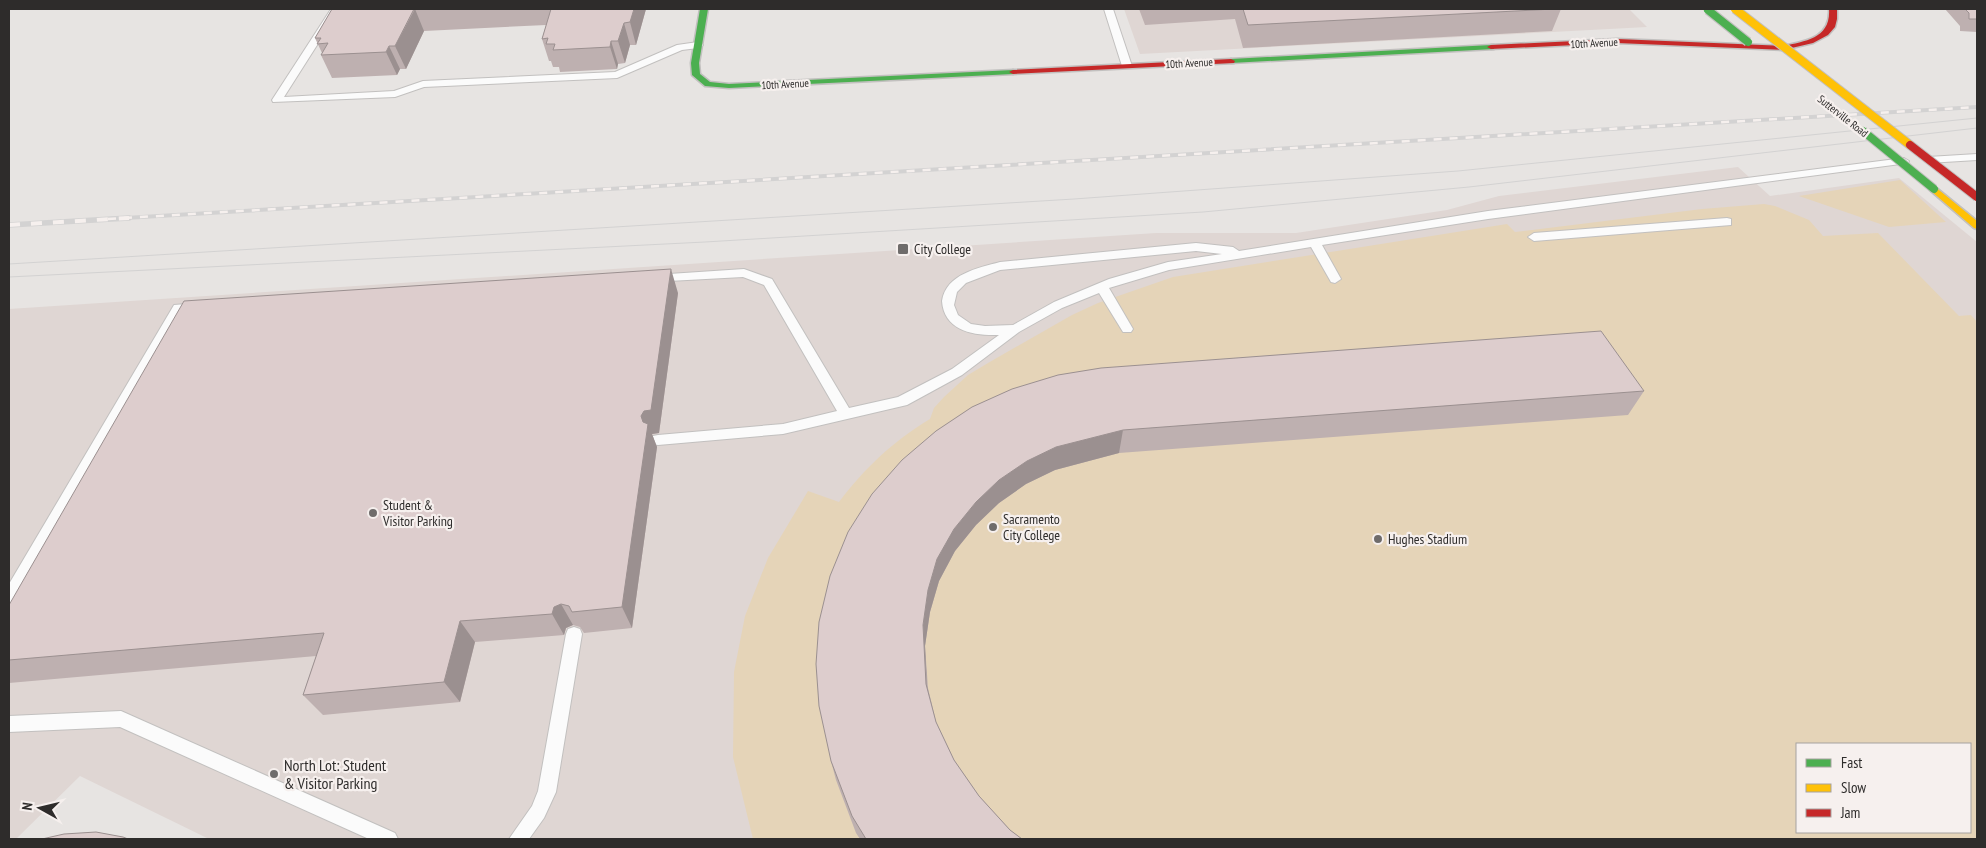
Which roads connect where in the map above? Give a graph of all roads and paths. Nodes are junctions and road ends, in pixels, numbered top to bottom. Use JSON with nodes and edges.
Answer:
{"nodes":[{"id":1,"x":335,"y":9,"type":"edge"},
{"id":2,"x":704,"y":9,"type":"edge"},
{"id":3,"x":1108,"y":9,"type":"edge"},
{"id":4,"x":1708,"y":9,"type":"edge"},
{"id":5,"x":1735,"y":9,"type":"edge"},
{"id":6,"x":1833,"y":9,"type":"edge"},
{"id":7,"x":698,"y":45,"type":"junction"},
{"id":8,"x":1773,"y":61,"type":"dead end"},
{"id":9,"x":1128,"y":66,"type":"junction"},
{"id":10,"x":1854,"y":124,"type":"dead end"},
{"id":11,"x":1977,"y":157,"type":"edge"},
{"id":12,"x":1977,"y":197,"type":"edge"},
{"id":13,"x":1727,"y":222,"type":"dead end"},
{"id":14,"x":1977,"y":226,"type":"edge"},
{"id":15,"x":1534,"y":237,"type":"dead end"},
{"id":16,"x":1314,"y":242,"type":"junction"},
{"id":17,"x":1249,"y":253,"type":"junction"},
{"id":18,"x":645,"y":279,"type":"edge"},
{"id":19,"x":1335,"y":279,"type":"dead end"},
{"id":20,"x":1102,"y":287,"type":"junction"},
{"id":21,"x":208,"y":306,"type":"edge"},
{"id":22,"x":1015,"y":329,"type":"junction"},
{"id":23,"x":1127,"y":329,"type":"dead end"},
{"id":24,"x":846,"y":415,"type":"junction"},
{"id":25,"x":658,"y":440,"type":"dead end"},
{"id":26,"x":9,"y":598,"type":"edge"},
{"id":27,"x":574,"y":634,"type":"edge"},
{"id":28,"x":9,"y":724,"type":"edge"},
{"id":29,"x":388,"y":839,"type":"edge"},
{"id":30,"x":518,"y":839,"type":"edge"}],
"edges":[{"from":1,"to":7,"type":"lane"},
{"from":2,"to":7,"type":"street","name":"10th Avenue"},
{"from":3,"to":9,"type":"lane"},
{"from":4,"to":8,"type":"street","bridge":true},
{"from":5,"to":12,"type":"street","name":"Sutterville Road","bridge":true},
{"from":6,"to":9,"type":"street","name":"10th Avenue"},
{"from":7,"to":9,"type":"street","name":"10th Avenue"},
{"from":10,"to":14,"type":"street","name":"Sutterville Road","bridge":true},
{"from":11,"to":16,"type":"lane"},
{"from":13,"to":15,"type":"lane"},
{"from":16,"to":17,"type":"lane"},
{"from":16,"to":19,"type":"lane"},
{"from":17,"to":20,"type":"lane"},
{"from":17,"to":22,"type":"lane"},
{"from":18,"to":24,"type":"lane"},
{"from":20,"to":22,"type":"lane"},
{"from":20,"to":23,"type":"lane"},
{"from":21,"to":26,"type":"lane"},
{"from":22,"to":24,"type":"lane"},
{"from":24,"to":25,"type":"lane"},
{"from":27,"to":30,"type":"lane"},
{"from":28,"to":29,"type":"lane"}]}
